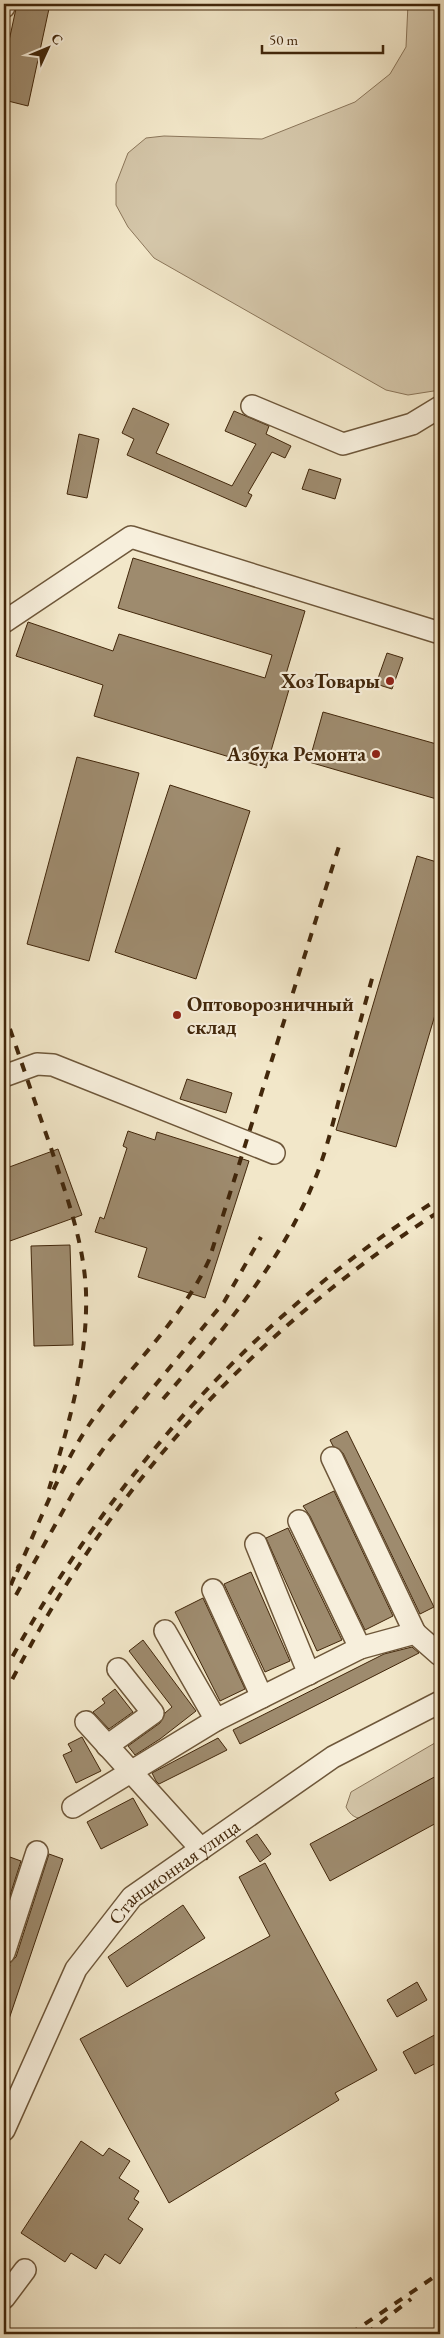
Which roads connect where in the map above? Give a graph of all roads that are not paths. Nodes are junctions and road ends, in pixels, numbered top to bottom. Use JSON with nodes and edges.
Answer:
{"nodes":[{"id":1,"x":252,"y":406,"type":"dead end"},
{"id":2,"x":440,"y":407,"type":"edge"},
{"id":3,"x":4,"y":622,"type":"edge"},
{"id":4,"x":440,"y":633,"type":"edge"},
{"id":5,"x":4,"y":1076,"type":"edge"},
{"id":6,"x":274,"y":1153,"type":"dead end"},
{"id":7,"x":332,"y":1458,"type":"dead end"},
{"id":8,"x":299,"y":1521,"type":"dead end"},
{"id":9,"x":256,"y":1544,"type":"dead end"},
{"id":10,"x":213,"y":1590,"type":"dead end"},
{"id":11,"x":164,"y":1630,"type":"dead end"},
{"id":12,"x":414,"y":1633,"type":"junction"},
{"id":13,"x":360,"y":1648,"type":"junction"},
{"id":14,"x":440,"y":1655,"type":"edge"},
{"id":15,"x":118,"y":1669,"type":"dead end"},
{"id":16,"x":309,"y":1674,"type":"junction"},
{"id":17,"x":262,"y":1697,"type":"junction"},
{"id":18,"x":440,"y":1702,"type":"edge"},
{"id":19,"x":216,"y":1720,"type":"junction"},
{"id":20,"x":86,"y":1722,"type":"dead end"},
{"id":21,"x":107,"y":1746,"type":"junction"},
{"id":22,"x":131,"y":1772,"type":"junction"},
{"id":23,"x":74,"y":1807,"type":"dead end"},
{"id":24,"x":201,"y":1849,"type":"junction"},
{"id":25,"x":37,"y":1852,"type":"dead end"},
{"id":26,"x":4,"y":1953,"type":"edge"},
{"id":27,"x":10,"y":2099,"type":"edge"},
{"id":28,"x":4,"y":2130,"type":"edge"},
{"id":29,"x":25,"y":2270,"type":"dead end"},
{"id":30,"x":4,"y":2298,"type":"edge"}],
"edges":[{"from":1,"to":2,"type":"street"},
{"from":3,"to":4,"type":"street"},
{"from":5,"to":6,"type":"street"},
{"from":7,"to":12,"type":"street"},
{"from":8,"to":13,"type":"street"},
{"from":9,"to":16,"type":"street"},
{"from":10,"to":17,"type":"street"},
{"from":11,"to":19,"type":"street"},
{"from":12,"to":13,"type":"street"},
{"from":12,"to":14,"type":"street"},
{"from":13,"to":16,"type":"street"},
{"from":15,"to":21,"type":"street"},
{"from":16,"to":17,"type":"street"},
{"from":17,"to":19,"type":"street"},
{"from":18,"to":24,"type":"street","name":"Станционная улица"},
{"from":19,"to":22,"type":"street"},
{"from":20,"to":21,"type":"street"},
{"from":21,"to":22,"type":"street"},
{"from":22,"to":23,"type":"street"},
{"from":22,"to":24,"type":"street"},
{"from":24,"to":27,"type":"street","name":"Станционная улица"},
{"from":25,"to":26,"type":"street"},
{"from":27,"to":28,"type":"street","name":"Станционная улица"},
{"from":29,"to":30,"type":"street"}]}
